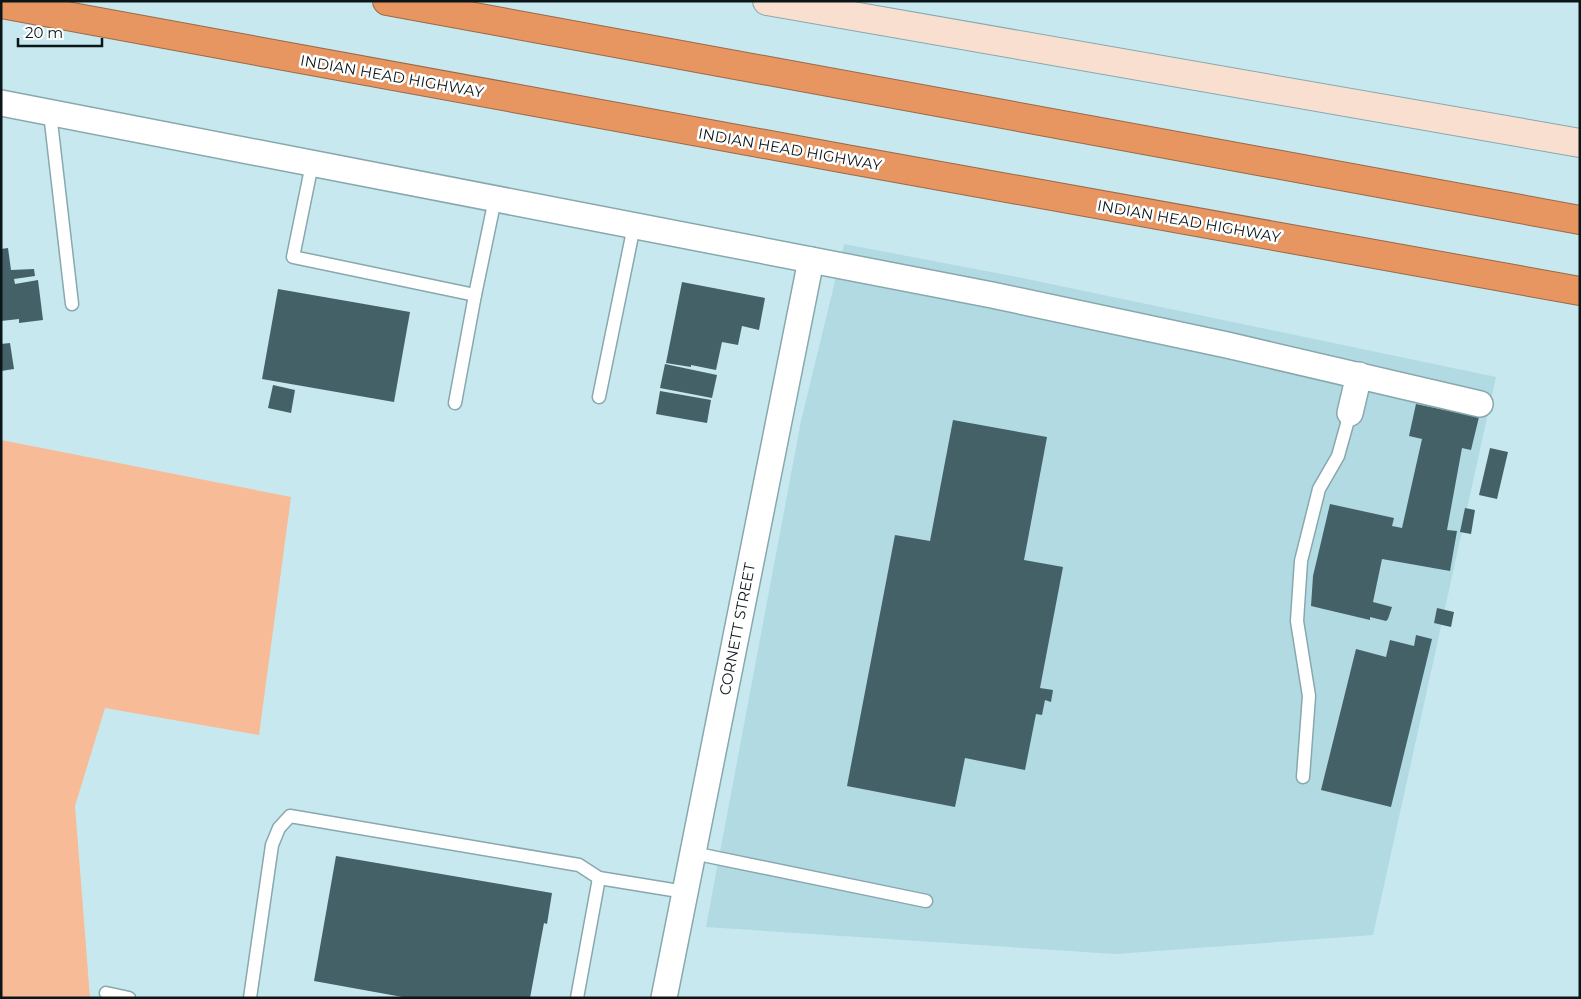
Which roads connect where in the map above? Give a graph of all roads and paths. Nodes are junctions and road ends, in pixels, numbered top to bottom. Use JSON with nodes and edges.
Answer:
{"nodes":[{"id":1,"x":387,"y":1,"type":"edge"},
{"id":2,"x":766,"y":1,"type":"edge"},
{"id":3,"x":1,"y":4,"type":"edge"},
{"id":4,"x":1,"y":103,"type":"edge"},
{"id":5,"x":50,"y":113,"type":"junction"},
{"id":6,"x":1580,"y":143,"type":"edge"},
{"id":7,"x":312,"y":164,"type":"junction"},
{"id":8,"x":495,"y":199,"type":"junction"},
{"id":9,"x":1580,"y":220,"type":"edge"},
{"id":10,"x":634,"y":226,"type":"junction"},
{"id":11,"x":811,"y":260,"type":"junction"},
{"id":12,"x":1580,"y":291,"type":"edge"},
{"id":13,"x":475,"y":295,"type":"junction"},
{"id":14,"x":72,"y":304,"type":"dead end"},
{"id":15,"x":1359,"y":376,"type":"junction"},
{"id":16,"x":599,"y":397,"type":"dead end"},
{"id":17,"x":455,"y":403,"type":"dead end"},
{"id":18,"x":1480,"y":404,"type":"dead end"},
{"id":19,"x":1350,"y":413,"type":"joint"},
{"id":20,"x":1303,"y":777,"type":"dead end"},
{"id":21,"x":693,"y":853,"type":"junction"},
{"id":22,"x":599,"y":878,"type":"junction"},
{"id":23,"x":685,"y":892,"type":"junction"},
{"id":24,"x":926,"y":901,"type":"dead end"},
{"id":25,"x":106,"y":993,"type":"dead end"},
{"id":26,"x":129,"y":998,"type":"edge"},
{"id":27,"x":250,"y":998,"type":"edge"},
{"id":28,"x":577,"y":998,"type":"edge"},
{"id":29,"x":664,"y":998,"type":"edge"}],
"edges":[{"from":1,"to":9,"type":"highway"},
{"from":2,"to":6,"type":"street"},
{"from":3,"to":12,"type":"highway","name":"INDIAN HEAD HIGHWAY"},
{"from":4,"to":5,"type":"street"},
{"from":5,"to":7,"type":"street"},
{"from":5,"to":14,"type":"lane"},
{"from":7,"to":8,"type":"street"},
{"from":7,"to":13,"type":"lane"},
{"from":8,"to":10,"type":"street"},
{"from":8,"to":13,"type":"lane"},
{"from":10,"to":11,"type":"street"},
{"from":10,"to":16,"type":"lane"},
{"from":11,"to":15,"type":"street"},
{"from":11,"to":21,"type":"street","name":"CORNETT STREET"},
{"from":13,"to":17,"type":"lane"},
{"from":15,"to":18,"type":"street"},
{"from":15,"to":19,"type":"street"},
{"from":19,"to":20,"type":"lane"},
{"from":21,"to":23,"type":"street","name":"CORNETT STREET"},
{"from":21,"to":24,"type":"lane"},
{"from":22,"to":23,"type":"lane"},
{"from":22,"to":27,"type":"lane"},
{"from":22,"to":28,"type":"lane"},
{"from":23,"to":29,"type":"street","name":"CORNETT STREET"},
{"from":25,"to":26,"type":"lane"}]}
